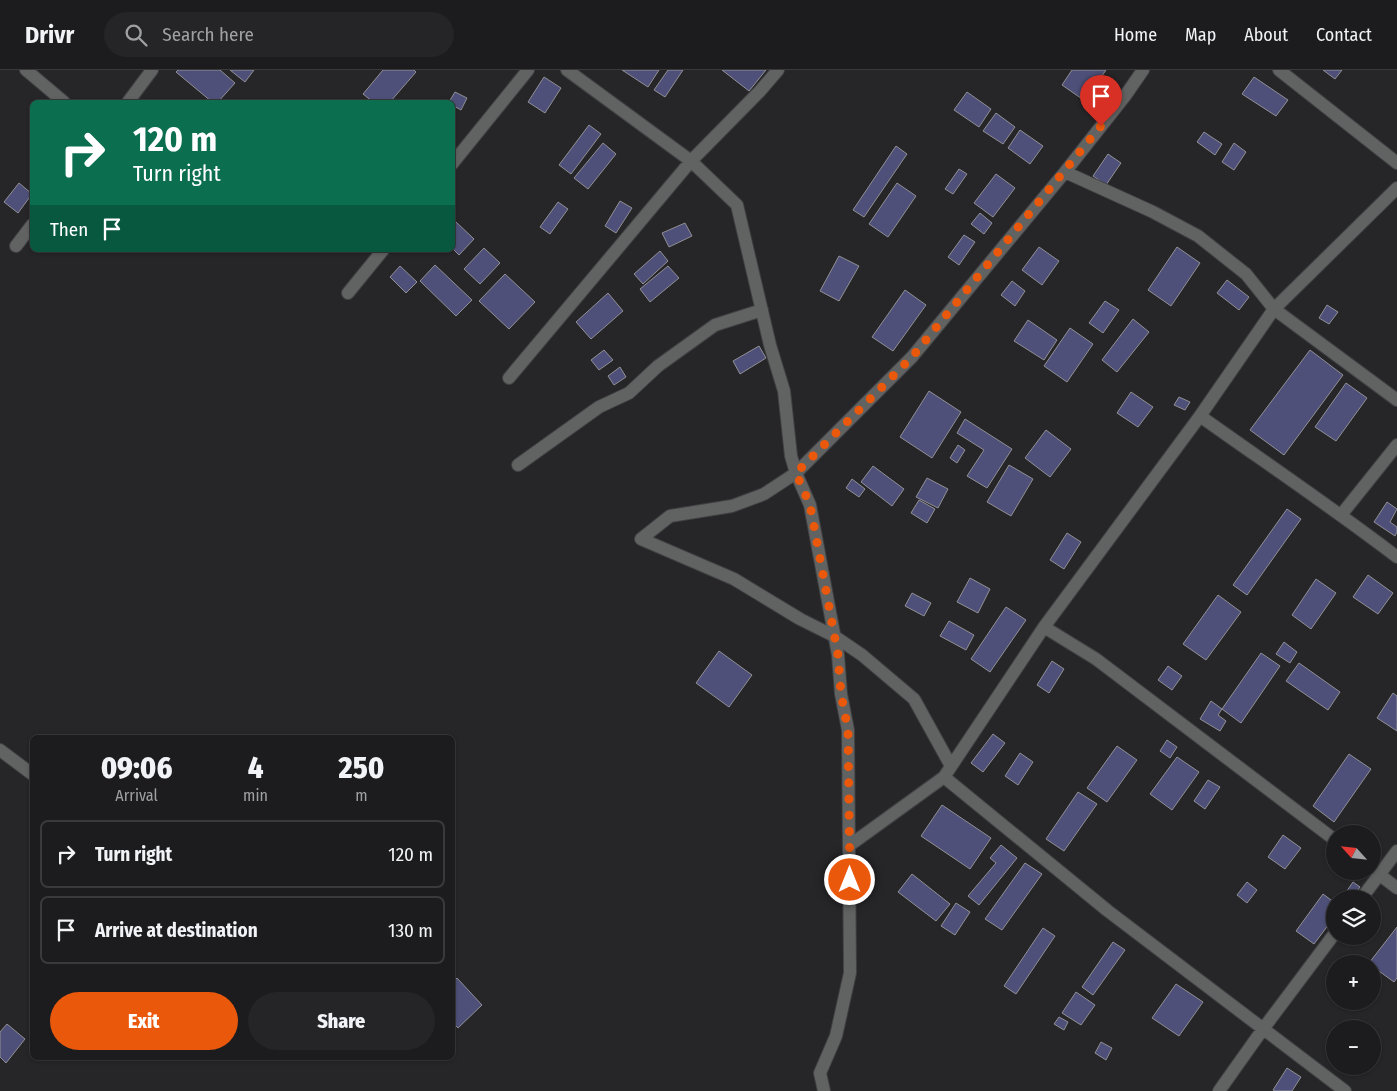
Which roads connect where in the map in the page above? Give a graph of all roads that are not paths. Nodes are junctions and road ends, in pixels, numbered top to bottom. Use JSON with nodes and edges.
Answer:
{"nodes":[{"id":1,"x":26,"y":70,"type":"edge"},
{"id":2,"x":152,"y":70,"type":"edge"},
{"id":3,"x":528,"y":70,"type":"edge"},
{"id":4,"x":567,"y":70,"type":"edge"},
{"id":5,"x":778,"y":70,"type":"edge"},
{"id":6,"x":1143,"y":70,"type":"edge"},
{"id":7,"x":1279,"y":70,"type":"edge"},
{"id":8,"x":62,"y":100,"type":"edge"},
{"id":9,"x":130,"y":100,"type":"edge"},
{"id":10,"x":455,"y":160,"type":"edge"},
{"id":11,"x":691,"y":161,"type":"junction"},
{"id":12,"x":1397,"y":163,"type":"edge"},
{"id":13,"x":1065,"y":172,"type":"junction"},
{"id":14,"x":1397,"y":188,"type":"edge"},
{"id":15,"x":30,"y":228,"type":"edge"},
{"id":16,"x":16,"y":246,"type":"dead end"},
{"id":17,"x":381,"y":252,"type":"edge"},
{"id":18,"x":348,"y":293,"type":"dead end"},
{"id":19,"x":1274,"y":309,"type":"junction"},
{"id":20,"x":762,"y":310,"type":"junction"},
{"id":21,"x":509,"y":378,"type":"dead end"},
{"id":22,"x":1397,"y":400,"type":"edge"},
{"id":23,"x":1200,"y":416,"type":"junction"},
{"id":24,"x":1397,"y":445,"type":"edge"},
{"id":25,"x":518,"y":465,"type":"dead end"},
{"id":26,"x":796,"y":473,"type":"junction"},
{"id":27,"x":1341,"y":515,"type":"junction"},
{"id":28,"x":1397,"y":557,"type":"edge"},
{"id":29,"x":1044,"y":627,"type":"junction"},
{"id":30,"x":834,"y":636,"type":"junction"},
{"id":31,"x":0,"y":750,"type":"edge"},
{"id":32,"x":30,"y":772,"type":"edge"},
{"id":33,"x":947,"y":772,"type":"junction"},
{"id":34,"x":1326,"y":833,"type":"edge"},
{"id":35,"x":850,"y":845,"type":"junction"},
{"id":36,"x":1397,"y":851,"type":"edge"},
{"id":37,"x":1381,"y":866,"type":"edge"},
{"id":38,"x":1381,"y":875,"type":"edge"},
{"id":39,"x":1397,"y":888,"type":"edge"},
{"id":40,"x":1326,"y":945,"type":"edge"},
{"id":41,"x":1263,"y":1029,"type":"junction"},
{"id":42,"x":824,"y":1091,"type":"edge"},
{"id":43,"x":1219,"y":1091,"type":"edge"},
{"id":44,"x":1345,"y":1091,"type":"edge"}],
"edges":[{"from":1,"to":8,"type":"street"},
{"from":2,"to":9,"type":"street"},
{"from":3,"to":10,"type":"street"},
{"from":4,"to":11,"type":"street"},
{"from":5,"to":11,"type":"street"},
{"from":6,"to":13,"type":"street"},
{"from":7,"to":12,"type":"street"},
{"from":11,"to":20,"type":"street"},
{"from":11,"to":21,"type":"street"},
{"from":13,"to":19,"type":"street"},
{"from":13,"to":26,"type":"street"},
{"from":14,"to":19,"type":"street"},
{"from":15,"to":16,"type":"street"},
{"from":17,"to":18,"type":"street"},
{"from":19,"to":22,"type":"street"},
{"from":19,"to":23,"type":"street"},
{"from":20,"to":25,"type":"street"},
{"from":20,"to":26,"type":"street"},
{"from":23,"to":27,"type":"street"},
{"from":23,"to":29,"type":"street"},
{"from":24,"to":27,"type":"street"},
{"from":26,"to":30,"type":"street"},
{"from":26,"to":30,"type":"street"},
{"from":27,"to":28,"type":"street"},
{"from":29,"to":33,"type":"street"},
{"from":29,"to":34,"type":"street"},
{"from":30,"to":33,"type":"street"},
{"from":30,"to":35,"type":"street"},
{"from":31,"to":32,"type":"street"},
{"from":33,"to":35,"type":"street"},
{"from":33,"to":41,"type":"street"},
{"from":35,"to":42,"type":"street"},
{"from":36,"to":37,"type":"street"},
{"from":38,"to":39,"type":"street"},
{"from":40,"to":41,"type":"street"},
{"from":41,"to":43,"type":"street"},
{"from":41,"to":44,"type":"street"}]}
